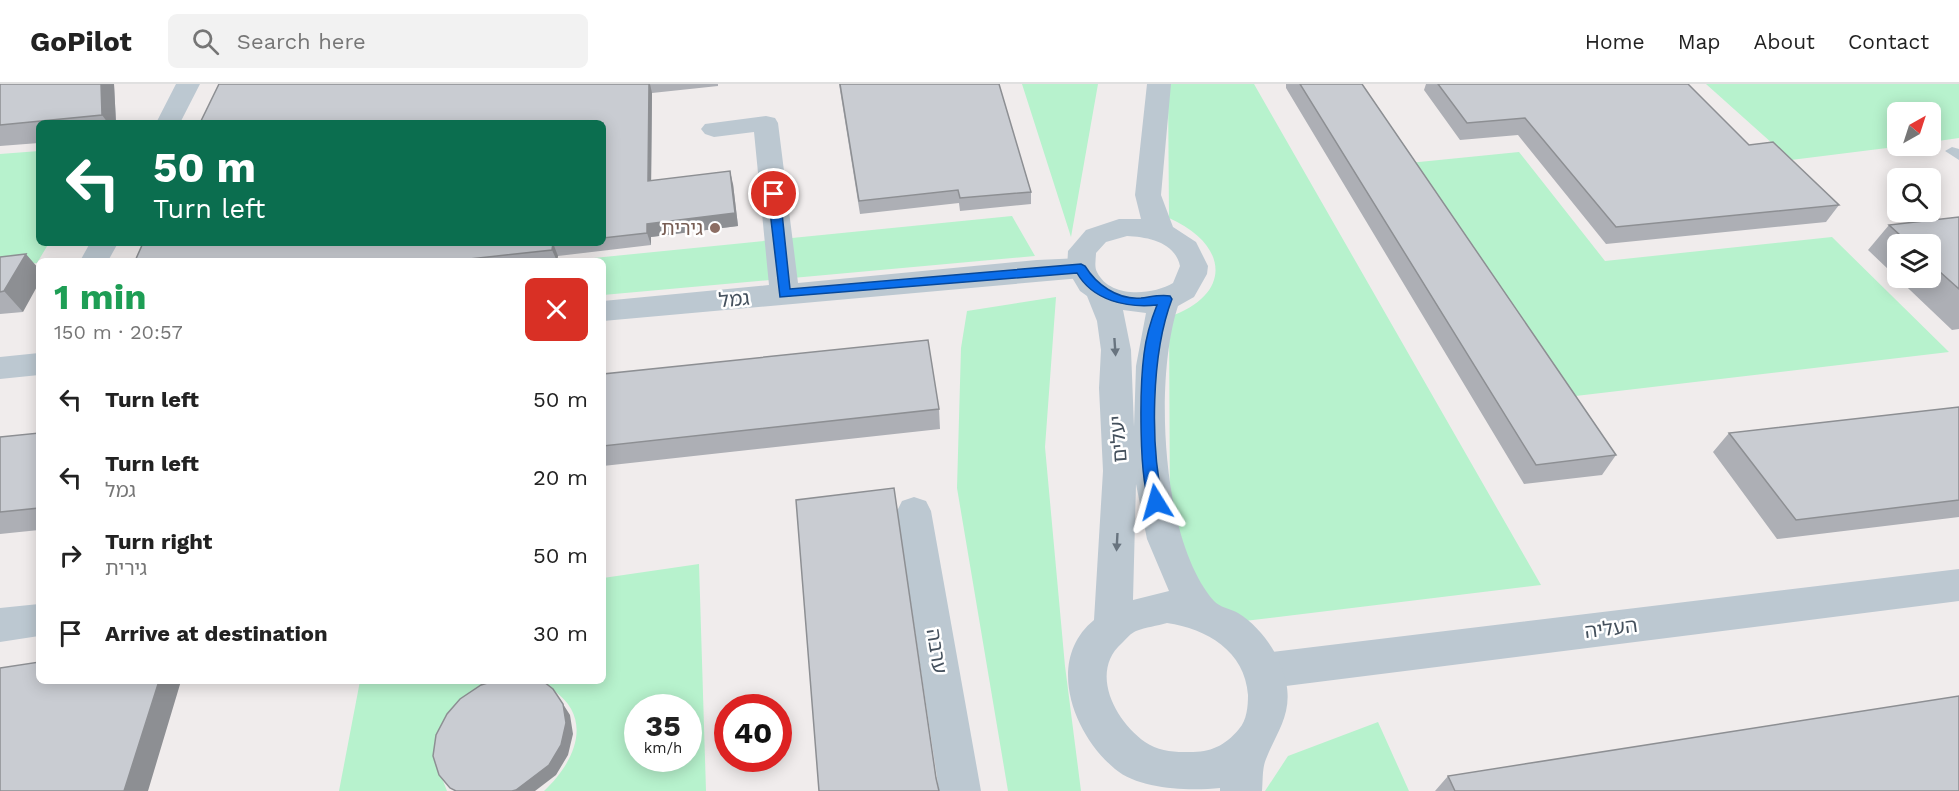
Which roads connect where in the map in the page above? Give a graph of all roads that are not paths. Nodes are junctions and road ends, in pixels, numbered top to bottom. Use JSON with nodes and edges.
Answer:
{"nodes":[{"id":1,"x":189,"y":84,"type":"edge"},
{"id":2,"x":1143,"y":84,"type":"edge"},
{"id":3,"x":1159,"y":84,"type":"edge"},
{"id":4,"x":170,"y":120,"type":"edge"},
{"id":5,"x":714,"y":129,"type":"dead end"},
{"id":6,"x":1110,"y":230,"type":"junction"},
{"id":7,"x":1163,"y":233,"type":"junction"},
{"id":8,"x":1091,"y":280,"type":"junction"},
{"id":9,"x":785,"y":294,"type":"junction"},
{"id":10,"x":1166,"y":299,"type":"junction"},
{"id":11,"x":606,"y":311,"type":"edge"},
{"id":12,"x":36,"y":364,"type":"edge"},
{"id":13,"x":0,"y":368,"type":"edge"},
{"id":14,"x":914,"y":511,"type":"dead end"},
{"id":15,"x":1959,"y":585,"type":"edge"},
{"id":16,"x":1201,"y":613,"type":"junction"},
{"id":17,"x":36,"y":620,"type":"edge"},
{"id":18,"x":1113,"y":624,"type":"junction"},
{"id":19,"x":0,"y":625,"type":"edge"},
{"id":20,"x":1263,"y":671,"type":"junction"},
{"id":21,"x":1125,"y":753,"type":"junction"},
{"id":22,"x":1244,"y":772,"type":"edge"},
{"id":23,"x":960,"y":791,"type":"edge"},
{"id":24,"x":1143,"y":791,"type":"edge"}],
"edges":[{"from":1,"to":4,"type":"street"},
{"from":2,"to":6,"type":"street"},
{"from":3,"to":7,"type":"street"},
{"from":5,"to":9,"type":"street"},
{"from":6,"to":7,"type":"street"},
{"from":6,"to":8,"type":"street"},
{"from":7,"to":10,"type":"street"},
{"from":8,"to":9,"type":"street","name":"גמל"},
{"from":8,"to":10,"type":"street"},
{"from":8,"to":18,"type":"street","name":"יעלים","one_way":true},
{"from":9,"to":11,"type":"street","name":"גמל"},
{"from":10,"to":16,"type":"street","name":"יעלים"},
{"from":12,"to":13,"type":"street"},
{"from":14,"to":23,"type":"street","name":"ערבה"},
{"from":15,"to":20,"type":"street","name":"העליה"},
{"from":16,"to":18,"type":"street"},
{"from":16,"to":20,"type":"street"},
{"from":17,"to":19,"type":"street"},
{"from":18,"to":21,"type":"street"},
{"from":20,"to":22,"type":"street"},
{"from":21,"to":22,"type":"street"},
{"from":21,"to":24,"type":"street"}]}
